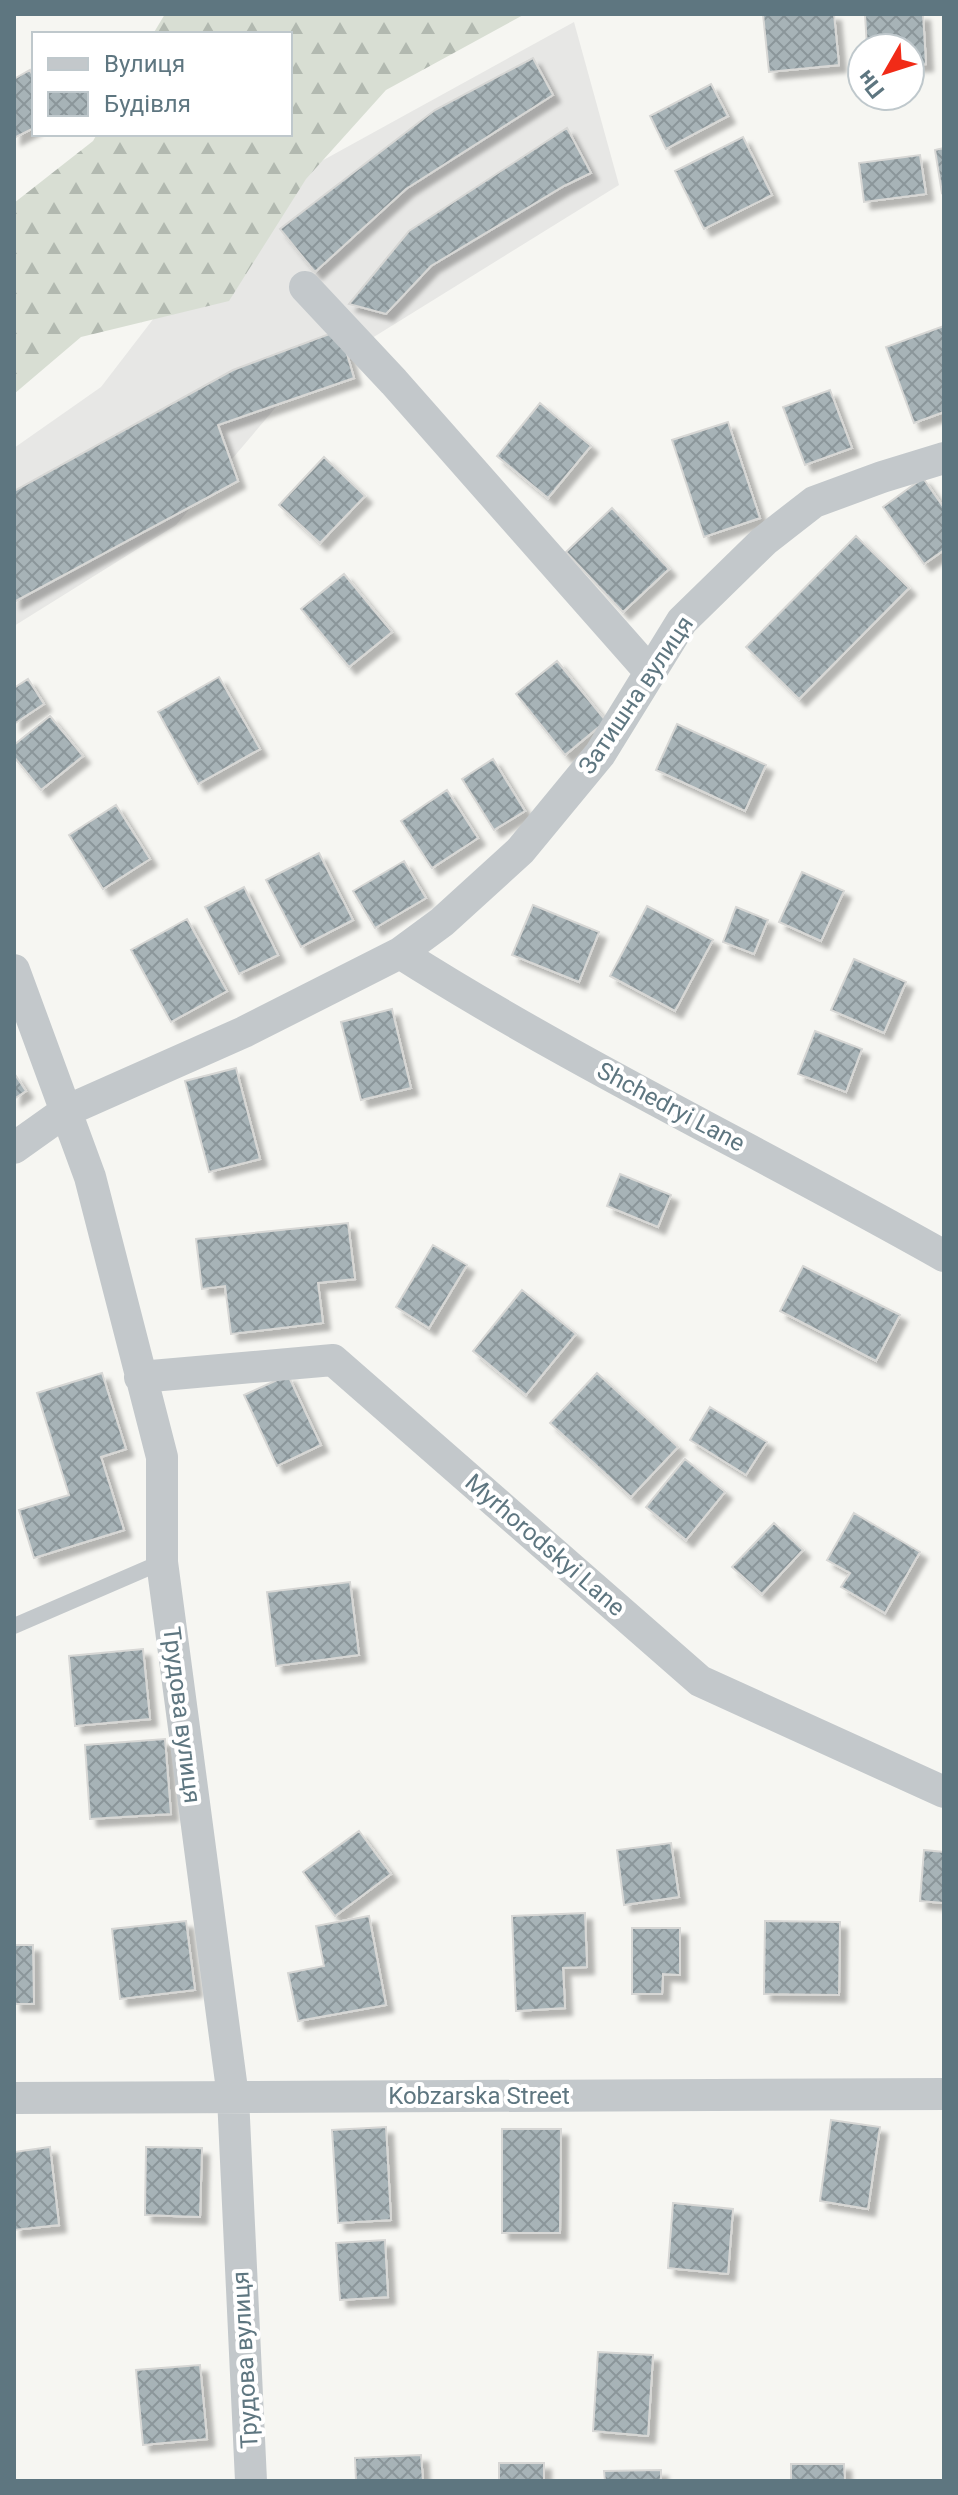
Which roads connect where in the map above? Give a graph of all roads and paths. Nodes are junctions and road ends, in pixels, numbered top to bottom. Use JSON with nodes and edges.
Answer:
{"nodes":[{"id":1,"x":305,"y":287,"type":"dead end"},
{"id":2,"x":944,"y":458,"type":"edge"},
{"id":3,"x":650,"y":672,"type":"junction"},
{"id":4,"x":400,"y":953,"type":"junction"},
{"id":5,"x":14,"y":970,"type":"edge"},
{"id":6,"x":66,"y":1111,"type":"junction"},
{"id":7,"x":14,"y":1148,"type":"edge"},
{"id":8,"x":944,"y":1256,"type":"edge"},
{"id":9,"x":140,"y":1377,"type":"junction"},
{"id":10,"x":162,"y":1562,"type":"junction"},
{"id":11,"x":14,"y":1626,"type":"edge"},
{"id":12,"x":944,"y":1792,"type":"edge"},
{"id":13,"x":944,"y":2094,"type":"edge"},
{"id":14,"x":233,"y":2097,"type":"junction"},
{"id":15,"x":14,"y":2098,"type":"edge"},
{"id":16,"x":251,"y":2481,"type":"edge"}],
"edges":[{"from":1,"to":3,"type":"street"},
{"from":2,"to":3,"type":"street","name":"Затишна вулиця"},
{"from":3,"to":4,"type":"street","name":"Затишна вулиця"},
{"from":4,"to":6,"type":"street","name":"Затишна вулиця"},
{"from":4,"to":8,"type":"street","name":"Shchedryi Lane"},
{"from":5,"to":6,"type":"street","name":"Трудова вулиця"},
{"from":6,"to":7,"type":"street","name":"Затишна вулиця"},
{"from":6,"to":9,"type":"street","name":"Трудова вулиця"},
{"from":9,"to":10,"type":"street","name":"Трудова вулиця"},
{"from":9,"to":12,"type":"street","name":"Myrhorodskyi Lane"},
{"from":10,"to":11,"type":"lane"},
{"from":10,"to":14,"type":"street","name":"Трудова вулиця"},
{"from":13,"to":14,"type":"street","name":"Kobzarska Street"},
{"from":14,"to":15,"type":"street","name":"Kobzarska Street"},
{"from":14,"to":16,"type":"street","name":"Трудова вулиця"}]}
